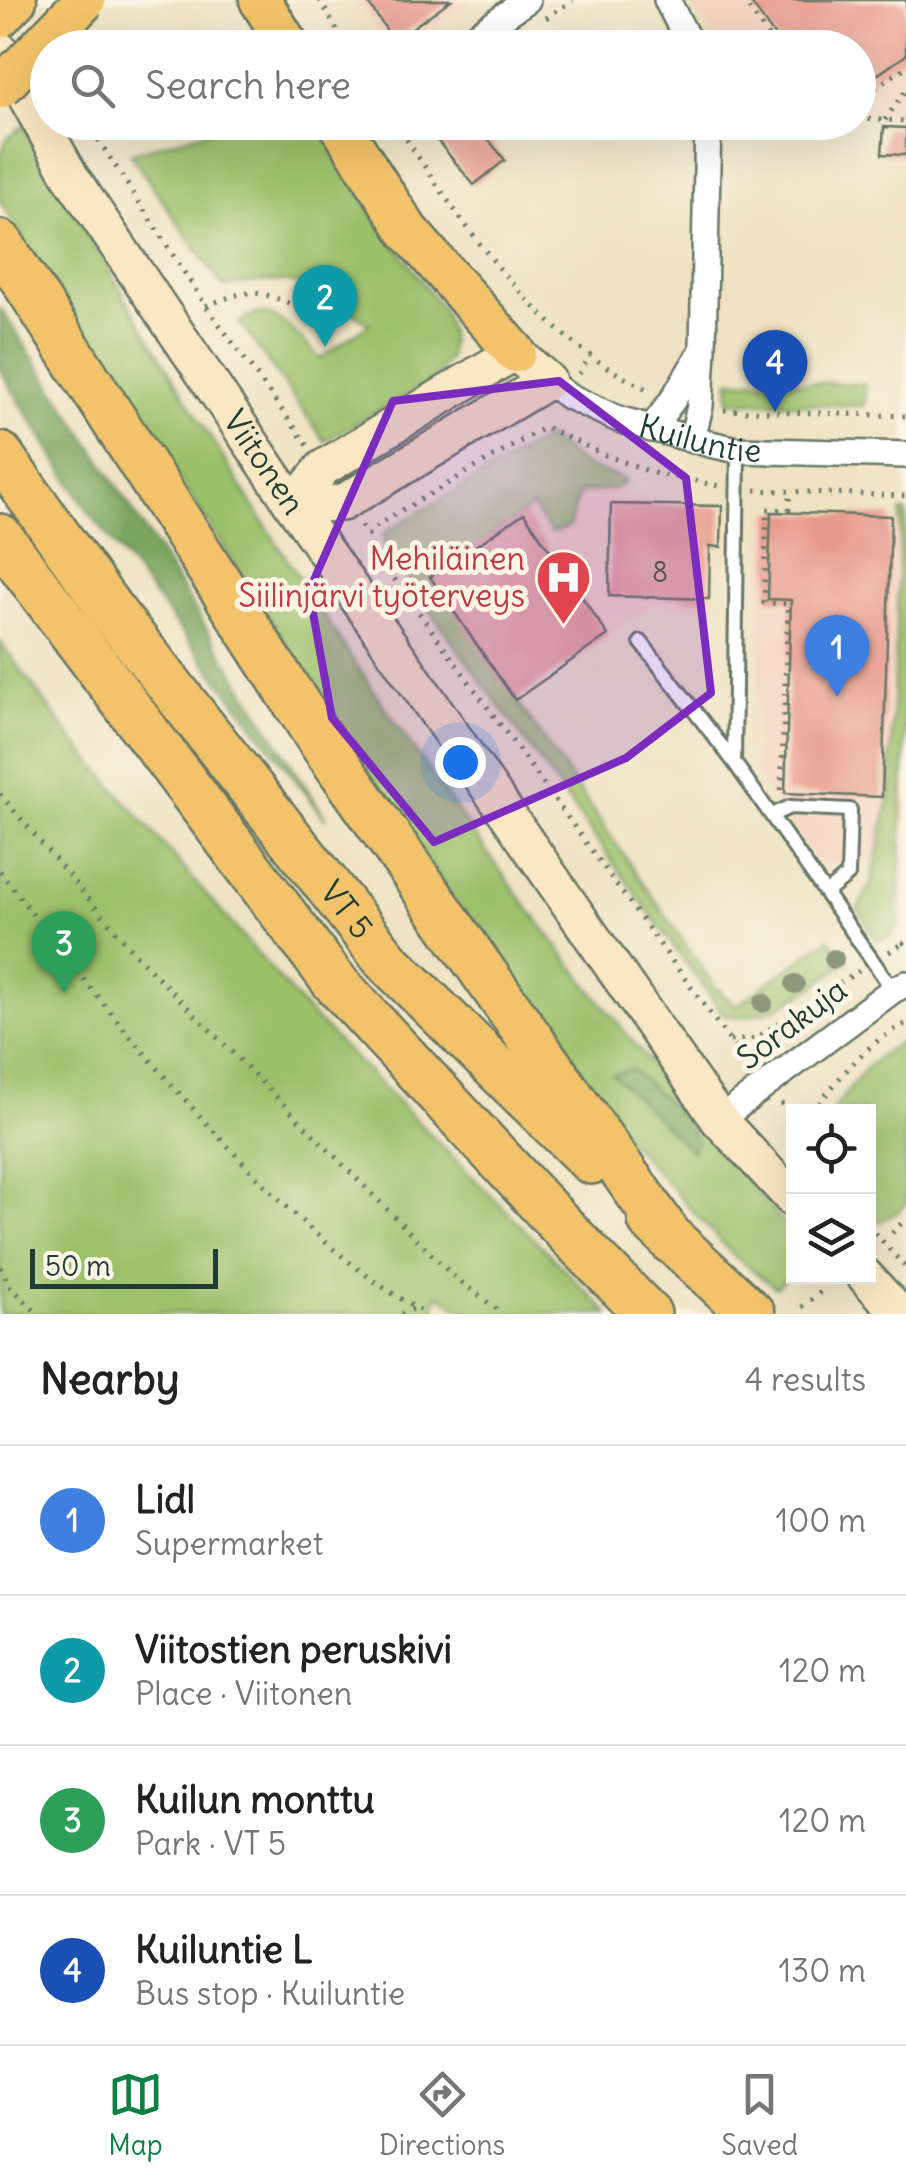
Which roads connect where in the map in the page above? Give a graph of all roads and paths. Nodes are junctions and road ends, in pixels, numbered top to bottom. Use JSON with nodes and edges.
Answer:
{"nodes":[{"id":1,"x":16,"y":0,"type":"edge"},
{"id":2,"x":86,"y":0,"type":"edge"},
{"id":3,"x":260,"y":0,"type":"edge"},
{"id":4,"x":320,"y":0,"type":"edge"},
{"id":5,"x":527,"y":0,"type":"edge"},
{"id":6,"x":668,"y":0,"type":"edge"},
{"id":7,"x":743,"y":0,"type":"edge"},
{"id":8,"x":0,"y":17,"type":"edge"},
{"id":9,"x":57,"y":30,"type":"edge"},
{"id":10,"x":279,"y":30,"type":"edge"},
{"id":11,"x":337,"y":30,"type":"edge"},
{"id":12,"x":484,"y":30,"type":"edge"},
{"id":13,"x":683,"y":30,"type":"edge"},
{"id":14,"x":764,"y":30,"type":"edge"},
{"id":15,"x":0,"y":50,"type":"edge"},
{"id":16,"x":30,"y":57,"type":"edge"},
{"id":17,"x":906,"y":67,"type":"edge"},
{"id":18,"x":0,"y":88,"type":"edge"},
{"id":19,"x":876,"y":88,"type":"edge"},
{"id":20,"x":906,"y":90,"type":"edge"},
{"id":21,"x":30,"y":104,"type":"edge"},
{"id":22,"x":876,"y":120,"type":"edge"},
{"id":23,"x":886,"y":120,"type":"junction"},
{"id":24,"x":906,"y":121,"type":"edge"},
{"id":25,"x":50,"y":140,"type":"edge"},
{"id":26,"x":98,"y":140,"type":"edge"},
{"id":27,"x":353,"y":140,"type":"edge"},
{"id":28,"x":407,"y":140,"type":"edge"},
{"id":29,"x":708,"y":140,"type":"edge"},
{"id":30,"x":0,"y":243,"type":"edge"},
{"id":31,"x":206,"y":306,"type":"junction"},
{"id":32,"x":297,"y":307,"type":"dead end"},
{"id":33,"x":703,"y":348,"type":"junction"},
{"id":34,"x":515,"y":352,"type":"junction"},
{"id":35,"x":548,"y":381,"type":"junction"},
{"id":36,"x":672,"y":401,"type":"junction"},
{"id":37,"x":700,"y":406,"type":"junction"},
{"id":38,"x":906,"y":416,"type":"edge"},
{"id":39,"x":651,"y":430,"type":"junction"},
{"id":40,"x":692,"y":440,"type":"junction"},
{"id":41,"x":738,"y":450,"type":"junction"},
{"id":42,"x":0,"y":455,"type":"edge"},
{"id":43,"x":906,"y":455,"type":"edge"},
{"id":44,"x":324,"y":468,"type":"junction"},
{"id":45,"x":738,"y":489,"type":"junction"},
{"id":46,"x":790,"y":492,"type":"junction"},
{"id":47,"x":906,"y":496,"type":"edge"},
{"id":48,"x":342,"y":503,"type":"junction"},
{"id":49,"x":293,"y":505,"type":"junction"},
{"id":50,"x":368,"y":535,"type":"junction"},
{"id":51,"x":0,"y":537,"type":"edge"},
{"id":52,"x":641,"y":642,"type":"dead end"},
{"id":53,"x":734,"y":762,"type":"junction"},
{"id":54,"x":782,"y":790,"type":"dead end"},
{"id":55,"x":0,"y":794,"type":"edge"},
{"id":56,"x":772,"y":816,"type":"junction"},
{"id":57,"x":0,"y":871,"type":"edge"},
{"id":58,"x":826,"y":893,"type":"junction"},
{"id":59,"x":905,"y":944,"type":"edge"},
{"id":60,"x":875,"y":962,"type":"junction"},
{"id":61,"x":900,"y":987,"type":"edge"},
{"id":62,"x":906,"y":1024,"type":"edge"},
{"id":63,"x":730,"y":1040,"type":"junction"},
{"id":64,"x":766,"y":1083,"type":"junction"},
{"id":65,"x":820,"y":1104,"type":"edge"},
{"id":66,"x":786,"y":1110,"type":"edge"},
{"id":67,"x":720,"y":1120,"type":"junction"},
{"id":68,"x":788,"y":1194,"type":"edge"},
{"id":69,"x":906,"y":1219,"type":"edge"},
{"id":70,"x":892,"y":1233,"type":"dead end"},
{"id":71,"x":876,"y":1234,"type":"edge"},
{"id":72,"x":673,"y":1242,"type":"junction"},
{"id":73,"x":0,"y":1268,"type":"edge"},
{"id":74,"x":906,"y":1268,"type":"edge"},
{"id":75,"x":872,"y":1284,"type":"edge"},
{"id":76,"x":825,"y":1288,"type":"dead end"},
{"id":77,"x":802,"y":1307,"type":"dead end"},
{"id":78,"x":415,"y":1308,"type":"junction"},
{"id":79,"x":38,"y":1314,"type":"edge"},
{"id":80,"x":401,"y":1314,"type":"edge"},
{"id":81,"x":426,"y":1314,"type":"edge"},
{"id":82,"x":503,"y":1314,"type":"edge"},
{"id":83,"x":648,"y":1314,"type":"edge"},
{"id":84,"x":752,"y":1314,"type":"edge"},
{"id":85,"x":900,"y":1314,"type":"edge"}],
"edges":[{"from":1,"to":8,"type":"main road"},
{"from":2,"to":9,"type":"main road","bridge":true},
{"from":3,"to":10,"type":"main road"},
{"from":4,"to":11,"type":"path"},
{"from":5,"to":12,"type":"street"},
{"from":6,"to":13,"type":"street"},
{"from":7,"to":14,"type":"path"},
{"from":15,"to":21,"type":"main road","name":"Viitonen"},
{"from":16,"to":18,"type":"main road","bridge":true},
{"from":17,"to":19,"type":"path"},
{"from":20,"to":23,"type":"path"},
{"from":22,"to":23,"type":"path"},
{"from":23,"to":24,"type":"path"},
{"from":25,"to":49,"type":"main road","name":"Viitonen"},
{"from":26,"to":31,"type":"path"},
{"from":27,"to":34,"type":"main road"},
{"from":28,"to":36,"type":"path"},
{"from":29,"to":33,"type":"street"},
{"from":30,"to":72,"type":"highway"},
{"from":31,"to":32,"type":"path"},
{"from":31,"to":44,"type":"path"},
{"from":33,"to":36,"type":"street"},
{"from":33,"to":37,"type":"street"},
{"from":34,"to":35,"type":"main road","name":"Kuiluntie"},
{"from":34,"to":44,"type":"main road"},
{"from":35,"to":39,"type":"street","name":"Kuiluntie"},
{"from":35,"to":48,"type":"main road"},
{"from":36,"to":39,"type":"street"},
{"from":37,"to":38,"type":"path"},
{"from":37,"to":40,"type":"street"},
{"from":39,"to":40,"type":"street","name":"Kuiluntie"},
{"from":40,"to":41,"type":"street","name":"Kuiluntie"},
{"from":41,"to":43,"type":"street","name":"Kuiluntie"},
{"from":41,"to":45,"type":"lane"},
{"from":42,"to":72,"type":"highway","name":"VT 5"},
{"from":44,"to":49,"type":"main road"},
{"from":45,"to":46,"type":"path"},
{"from":45,"to":50,"type":"path"},
{"from":45,"to":53,"type":"lane"},
{"from":46,"to":47,"type":"path"},
{"from":46,"to":54,"type":"path"},
{"from":48,"to":49,"type":"main road"},
{"from":48,"to":50,"type":"path"},
{"from":49,"to":67,"type":"main road","name":"Viitonen"},
{"from":50,"to":63,"type":"path"},
{"from":51,"to":83,"type":"highway","name":"VT 5"},
{"from":52,"to":53,"type":"lane"},
{"from":53,"to":56,"type":"lane"},
{"from":55,"to":82,"type":"path"},
{"from":56,"to":58,"type":"lane"},
{"from":56,"to":58,"type":"lane"},
{"from":57,"to":78,"type":"path"},
{"from":58,"to":60,"type":"lane"},
{"from":59,"to":60,"type":"path"},
{"from":60,"to":61,"type":"lane"},
{"from":60,"to":63,"type":"path"},
{"from":61,"to":64,"type":"street","name":"Sorakuja"},
{"from":62,"to":65,"type":"path"},
{"from":63,"to":64,"type":"path"},
{"from":64,"to":66,"type":"path"},
{"from":64,"to":67,"type":"street","name":"Sorakuja"},
{"from":67,"to":68,"type":"main road","name":"Viitonen"},
{"from":69,"to":70,"type":"path"},
{"from":71,"to":74,"type":"path"},
{"from":72,"to":84,"type":"highway","name":"VT 5"},
{"from":73,"to":79,"type":"path"},
{"from":75,"to":85,"type":"main road"},
{"from":76,"to":77,"type":"path"},
{"from":78,"to":80,"type":"path"},
{"from":78,"to":81,"type":"path"}]}
